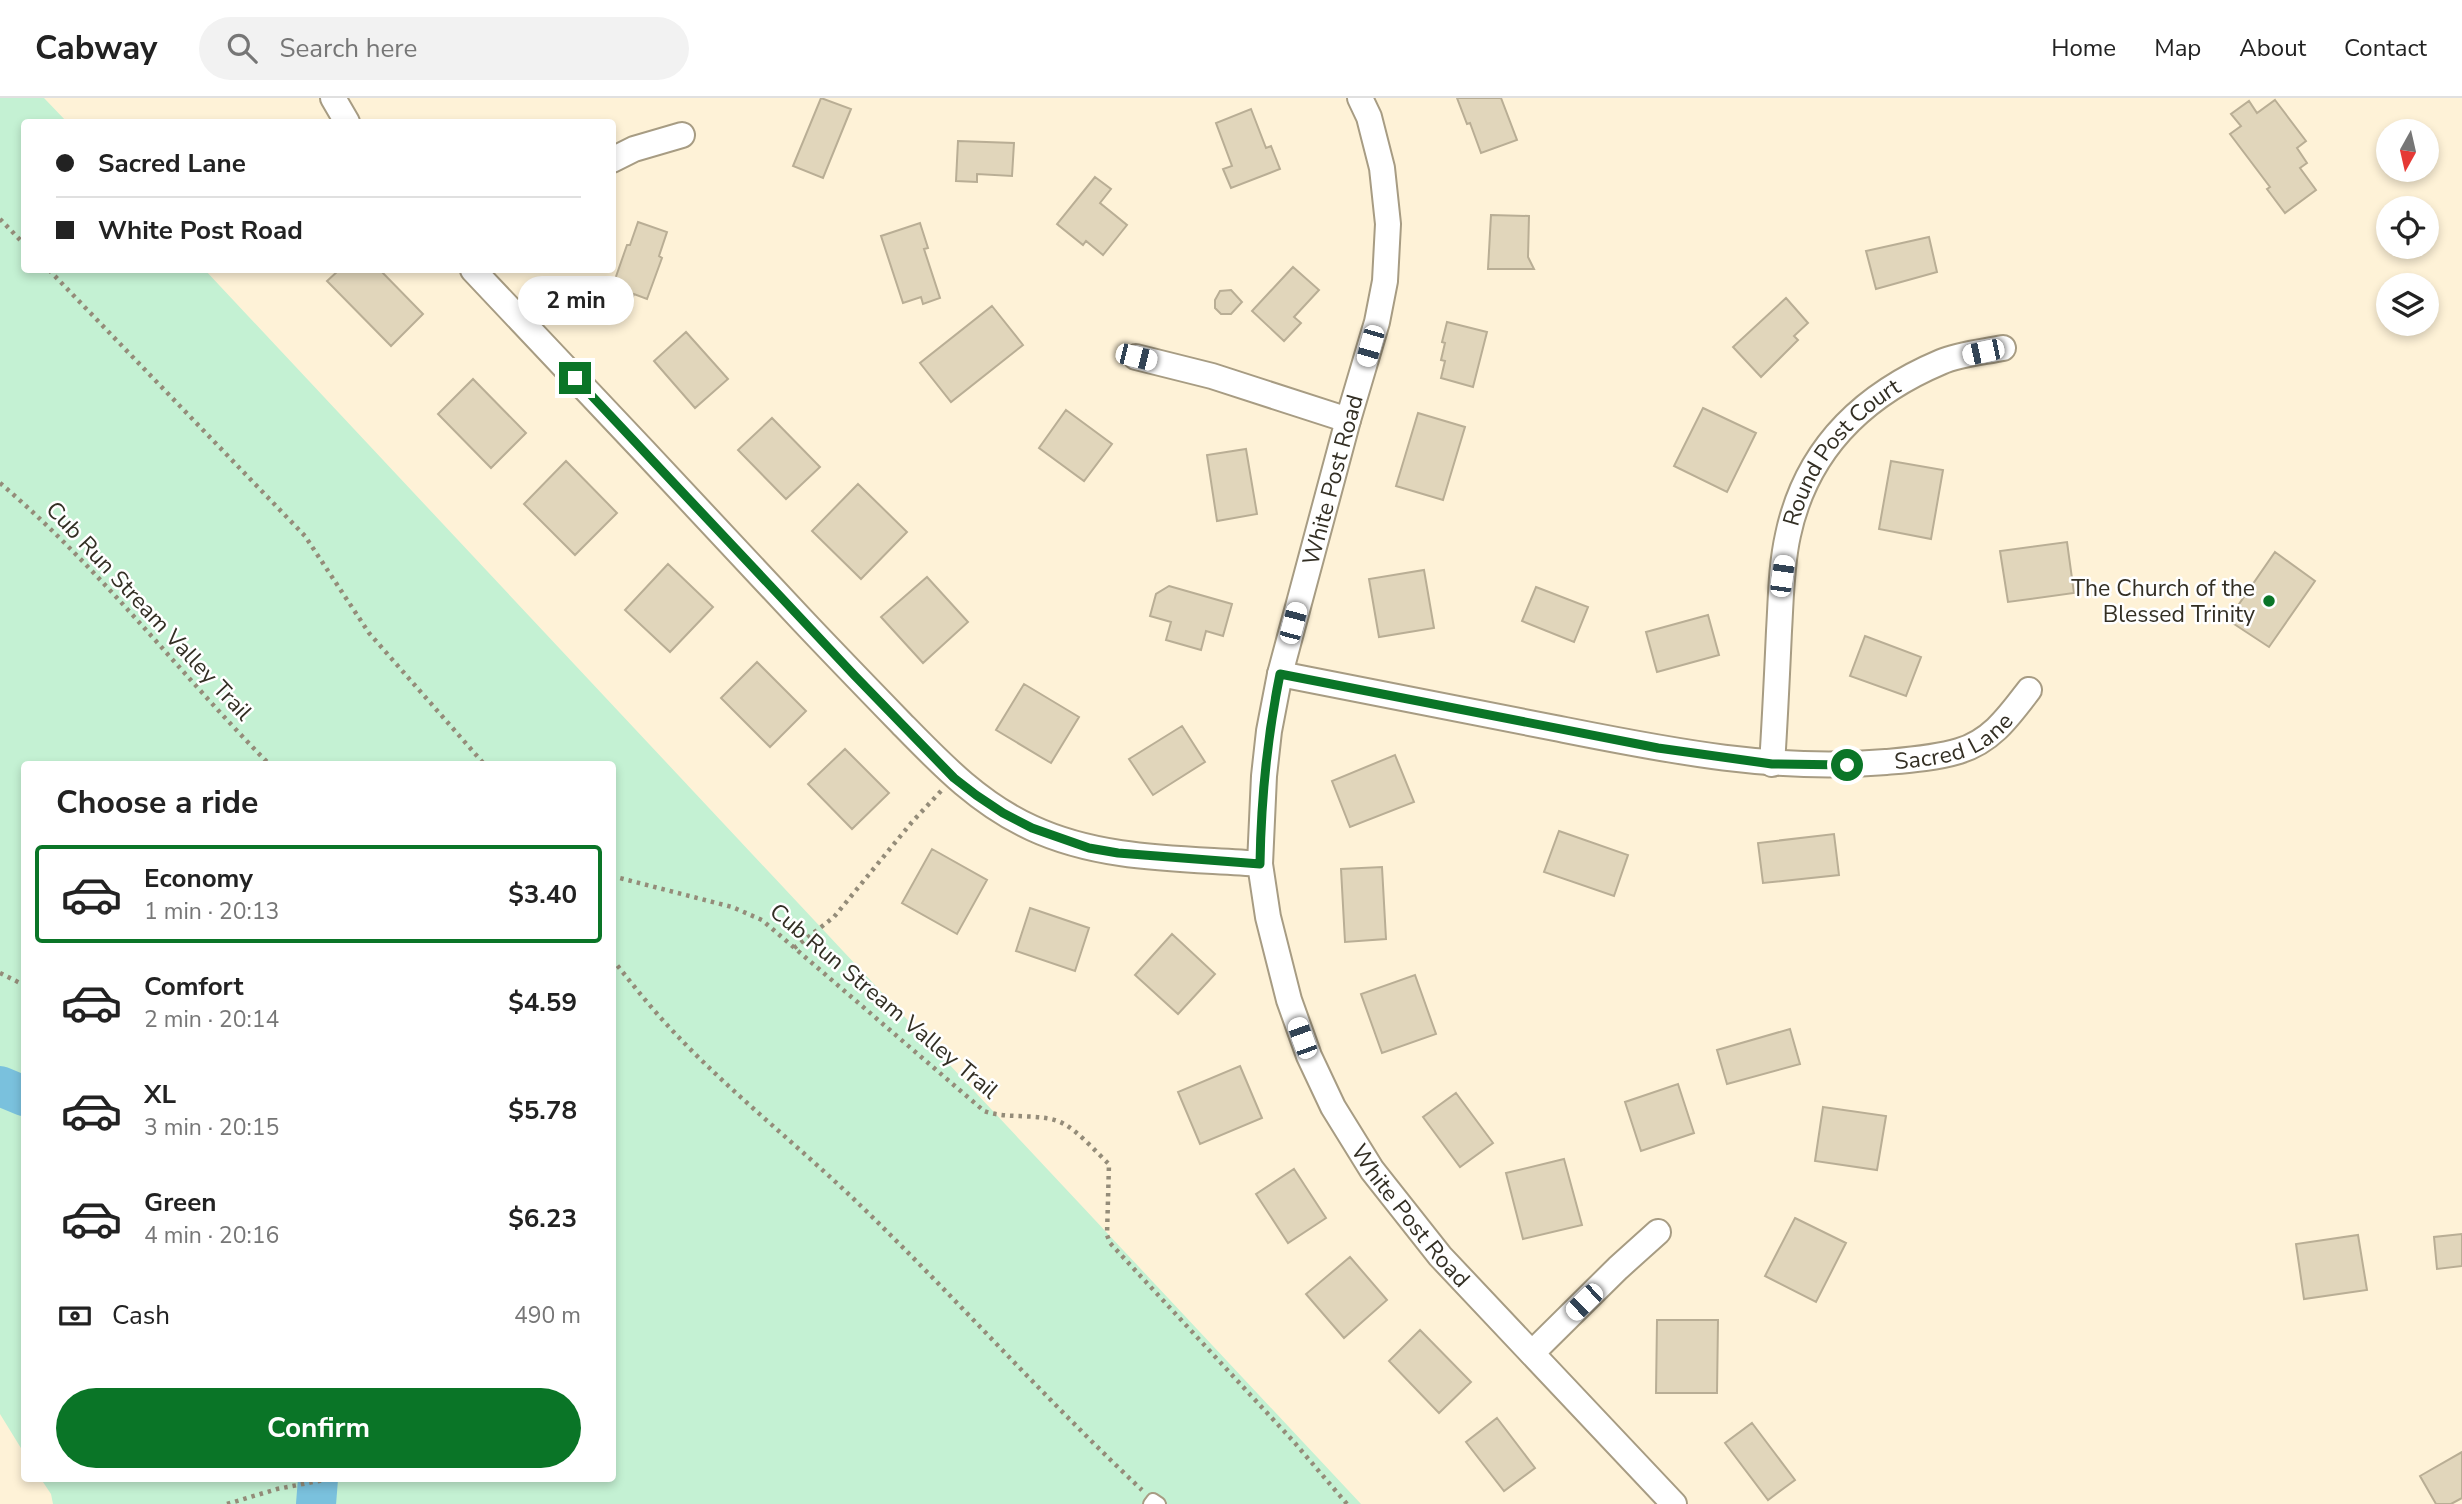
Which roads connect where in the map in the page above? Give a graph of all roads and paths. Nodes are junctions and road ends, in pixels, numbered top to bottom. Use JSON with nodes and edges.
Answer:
{"nodes":[{"id":1,"x":333,"y":98,"type":"edge"},
{"id":2,"x":1360,"y":98,"type":"edge"},
{"id":3,"x":345,"y":119,"type":"edge"},
{"id":4,"x":682,"y":135,"type":"dead end"},
{"id":5,"x":616,"y":158,"type":"edge"},
{"id":6,"x":0,"y":219,"type":"edge"},
{"id":7,"x":21,"y":241,"type":"edge"},
{"id":8,"x":52,"y":273,"type":"edge"},
{"id":9,"x":482,"y":273,"type":"edge"},
{"id":10,"x":2003,"y":348,"type":"dead end"},
{"id":11,"x":1136,"y":357,"type":"dead end"},
{"id":12,"x":1348,"y":420,"type":"junction"},
{"id":13,"x":0,"y":483,"type":"edge"},
{"id":14,"x":1280,"y":674,"type":"junction"},
{"id":15,"x":2029,"y":690,"type":"dead end"},
{"id":16,"x":266,"y":761,"type":"edge"},
{"id":17,"x":482,"y":761,"type":"edge"},
{"id":18,"x":1772,"y":764,"type":"junction"},
{"id":19,"x":954,"y":778,"type":"junction"},
{"id":20,"x":1260,"y":864,"type":"junction"},
{"id":21,"x":616,"y":877,"type":"edge"},
{"id":22,"x":794,"y":948,"type":"junction"},
{"id":23,"x":616,"y":964,"type":"edge"},
{"id":24,"x":0,"y":973,"type":"edge"},
{"id":25,"x":21,"y":984,"type":"edge"},
{"id":26,"x":1658,"y":1232,"type":"dead end"},
{"id":27,"x":1532,"y":1353,"type":"junction"},
{"id":28,"x":313,"y":1482,"type":"edge"},
{"id":29,"x":1154,"y":1503,"type":"edge"},
{"id":30,"x":227,"y":1504,"type":"edge"},
{"id":31,"x":1347,"y":1504,"type":"edge"},
{"id":32,"x":1674,"y":1504,"type":"edge"}],
"edges":[{"from":1,"to":3,"type":"street"},
{"from":2,"to":12,"type":"street","name":"White Post Road"},
{"from":4,"to":5,"type":"street"},
{"from":6,"to":7,"type":"path"},
{"from":8,"to":17,"type":"path"},
{"from":9,"to":19,"type":"street"},
{"from":10,"to":18,"type":"street","name":"Round Post Court"},
{"from":11,"to":12,"type":"street"},
{"from":12,"to":14,"type":"street","name":"White Post Road"},
{"from":13,"to":16,"type":"path","name":"Cub Run Stream Valley Trail"},
{"from":14,"to":18,"type":"street","name":"Sacred Lane"},
{"from":14,"to":20,"type":"street","name":"White Post Road"},
{"from":15,"to":18,"type":"street","name":"Sacred Lane"},
{"from":19,"to":20,"type":"street"},
{"from":19,"to":22,"type":"path"},
{"from":20,"to":27,"type":"street","name":"White Post Road"},
{"from":21,"to":22,"type":"path","name":"Cub Run Stream Valley Trail"},
{"from":22,"to":31,"type":"path","name":"Cub Run Stream Valley Trail"},
{"from":23,"to":29,"type":"path"},
{"from":24,"to":25,"type":"path"},
{"from":26,"to":27,"type":"street"},
{"from":27,"to":32,"type":"street","name":"White Post Road"},
{"from":28,"to":30,"type":"path"}]}
